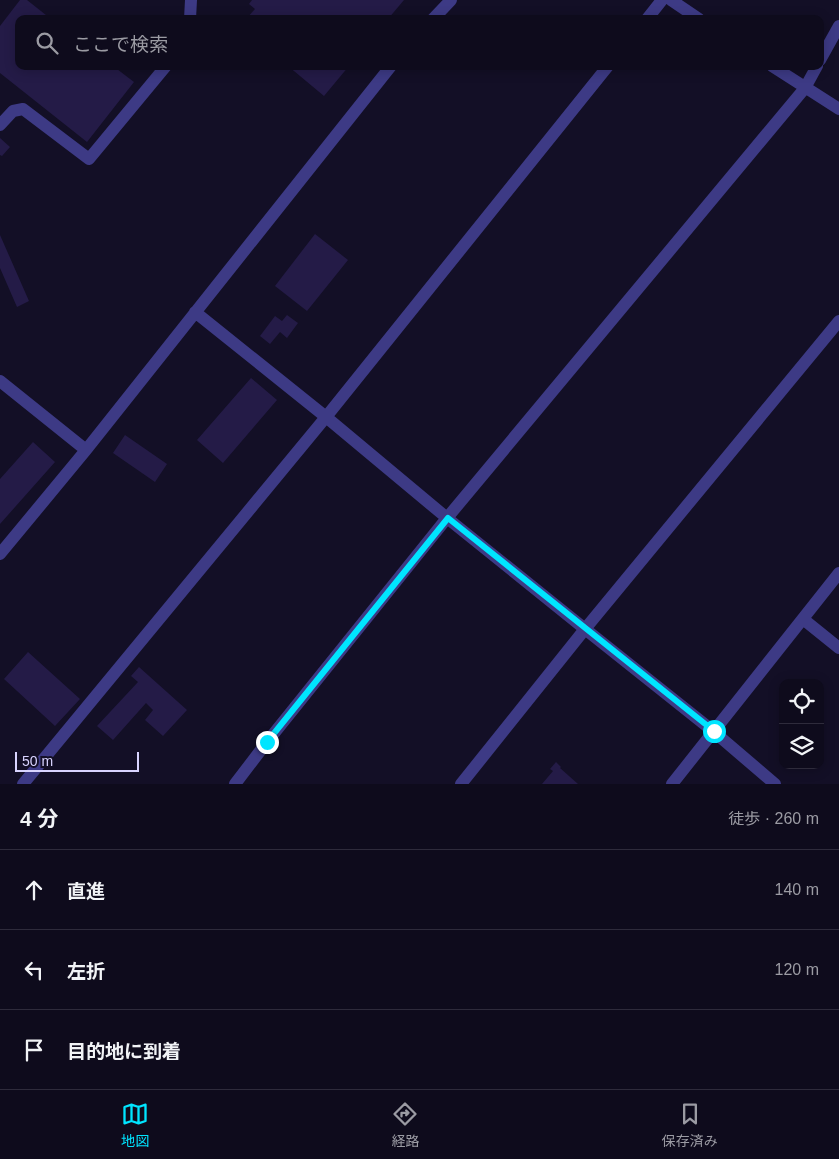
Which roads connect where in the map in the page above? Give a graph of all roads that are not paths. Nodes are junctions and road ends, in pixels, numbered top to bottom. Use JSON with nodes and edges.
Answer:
{"nodes":[{"id":1,"x":191,"y":0,"type":"edge"},
{"id":2,"x":451,"y":0,"type":"edge"},
{"id":3,"x":662,"y":0,"type":"edge"},
{"id":4,"x":671,"y":0,"type":"edge"},
{"id":5,"x":190,"y":15,"type":"edge"},
{"id":6,"x":437,"y":15,"type":"edge"},
{"id":7,"x":650,"y":15,"type":"edge"},
{"id":8,"x":693,"y":15,"type":"edge"},
{"id":9,"x":839,"y":26,"type":"edge"},
{"id":10,"x":824,"y":53,"type":"edge"},
{"id":11,"x":163,"y":70,"type":"edge"},
{"id":12,"x":388,"y":70,"type":"edge"},
{"id":13,"x":605,"y":70,"type":"edge"},
{"id":14,"x":778,"y":70,"type":"edge"},
{"id":15,"x":815,"y":70,"type":"edge"},
{"id":16,"x":805,"y":88,"type":"junction"},
{"id":17,"x":839,"y":109,"type":"edge"},
{"id":18,"x":0,"y":125,"type":"edge"},
{"id":19,"x":195,"y":312,"type":"junction"},
{"id":20,"x":839,"y":321,"type":"edge"},
{"id":21,"x":0,"y":381,"type":"edge"},
{"id":22,"x":326,"y":417,"type":"junction"},
{"id":23,"x":86,"y":450,"type":"junction"},
{"id":24,"x":448,"y":518,"type":"junction"},
{"id":25,"x":0,"y":554,"type":"edge"},
{"id":26,"x":839,"y":573,"type":"edge"},
{"id":27,"x":803,"y":619,"type":"junction"},
{"id":28,"x":585,"y":629,"type":"junction"},
{"id":29,"x":839,"y":648,"type":"edge"},
{"id":30,"x":714,"y":731,"type":"junction"},
{"id":31,"x":23,"y":784,"type":"edge"},
{"id":32,"x":236,"y":784,"type":"edge"},
{"id":33,"x":461,"y":784,"type":"edge"},
{"id":34,"x":672,"y":784,"type":"edge"},
{"id":35,"x":775,"y":784,"type":"edge"}],
"edges":[{"from":1,"to":5,"type":"street"},
{"from":2,"to":6,"type":"street"},
{"from":3,"to":7,"type":"street"},
{"from":4,"to":8,"type":"street"},
{"from":9,"to":10,"type":"street"},
{"from":11,"to":18,"type":"street"},
{"from":12,"to":19,"type":"street"},
{"from":13,"to":22,"type":"street"},
{"from":14,"to":16,"type":"street"},
{"from":15,"to":16,"type":"street"},
{"from":16,"to":17,"type":"street"},
{"from":16,"to":24,"type":"street"},
{"from":19,"to":22,"type":"street"},
{"from":19,"to":23,"type":"street"},
{"from":20,"to":28,"type":"street"},
{"from":21,"to":23,"type":"street"},
{"from":22,"to":24,"type":"street"},
{"from":22,"to":31,"type":"street"},
{"from":23,"to":25,"type":"street"},
{"from":24,"to":28,"type":"street"},
{"from":24,"to":32,"type":"street"},
{"from":26,"to":27,"type":"street"},
{"from":27,"to":29,"type":"street"},
{"from":27,"to":30,"type":"street"},
{"from":28,"to":30,"type":"street"},
{"from":28,"to":33,"type":"street"},
{"from":30,"to":34,"type":"street"},
{"from":30,"to":35,"type":"street"}]}
